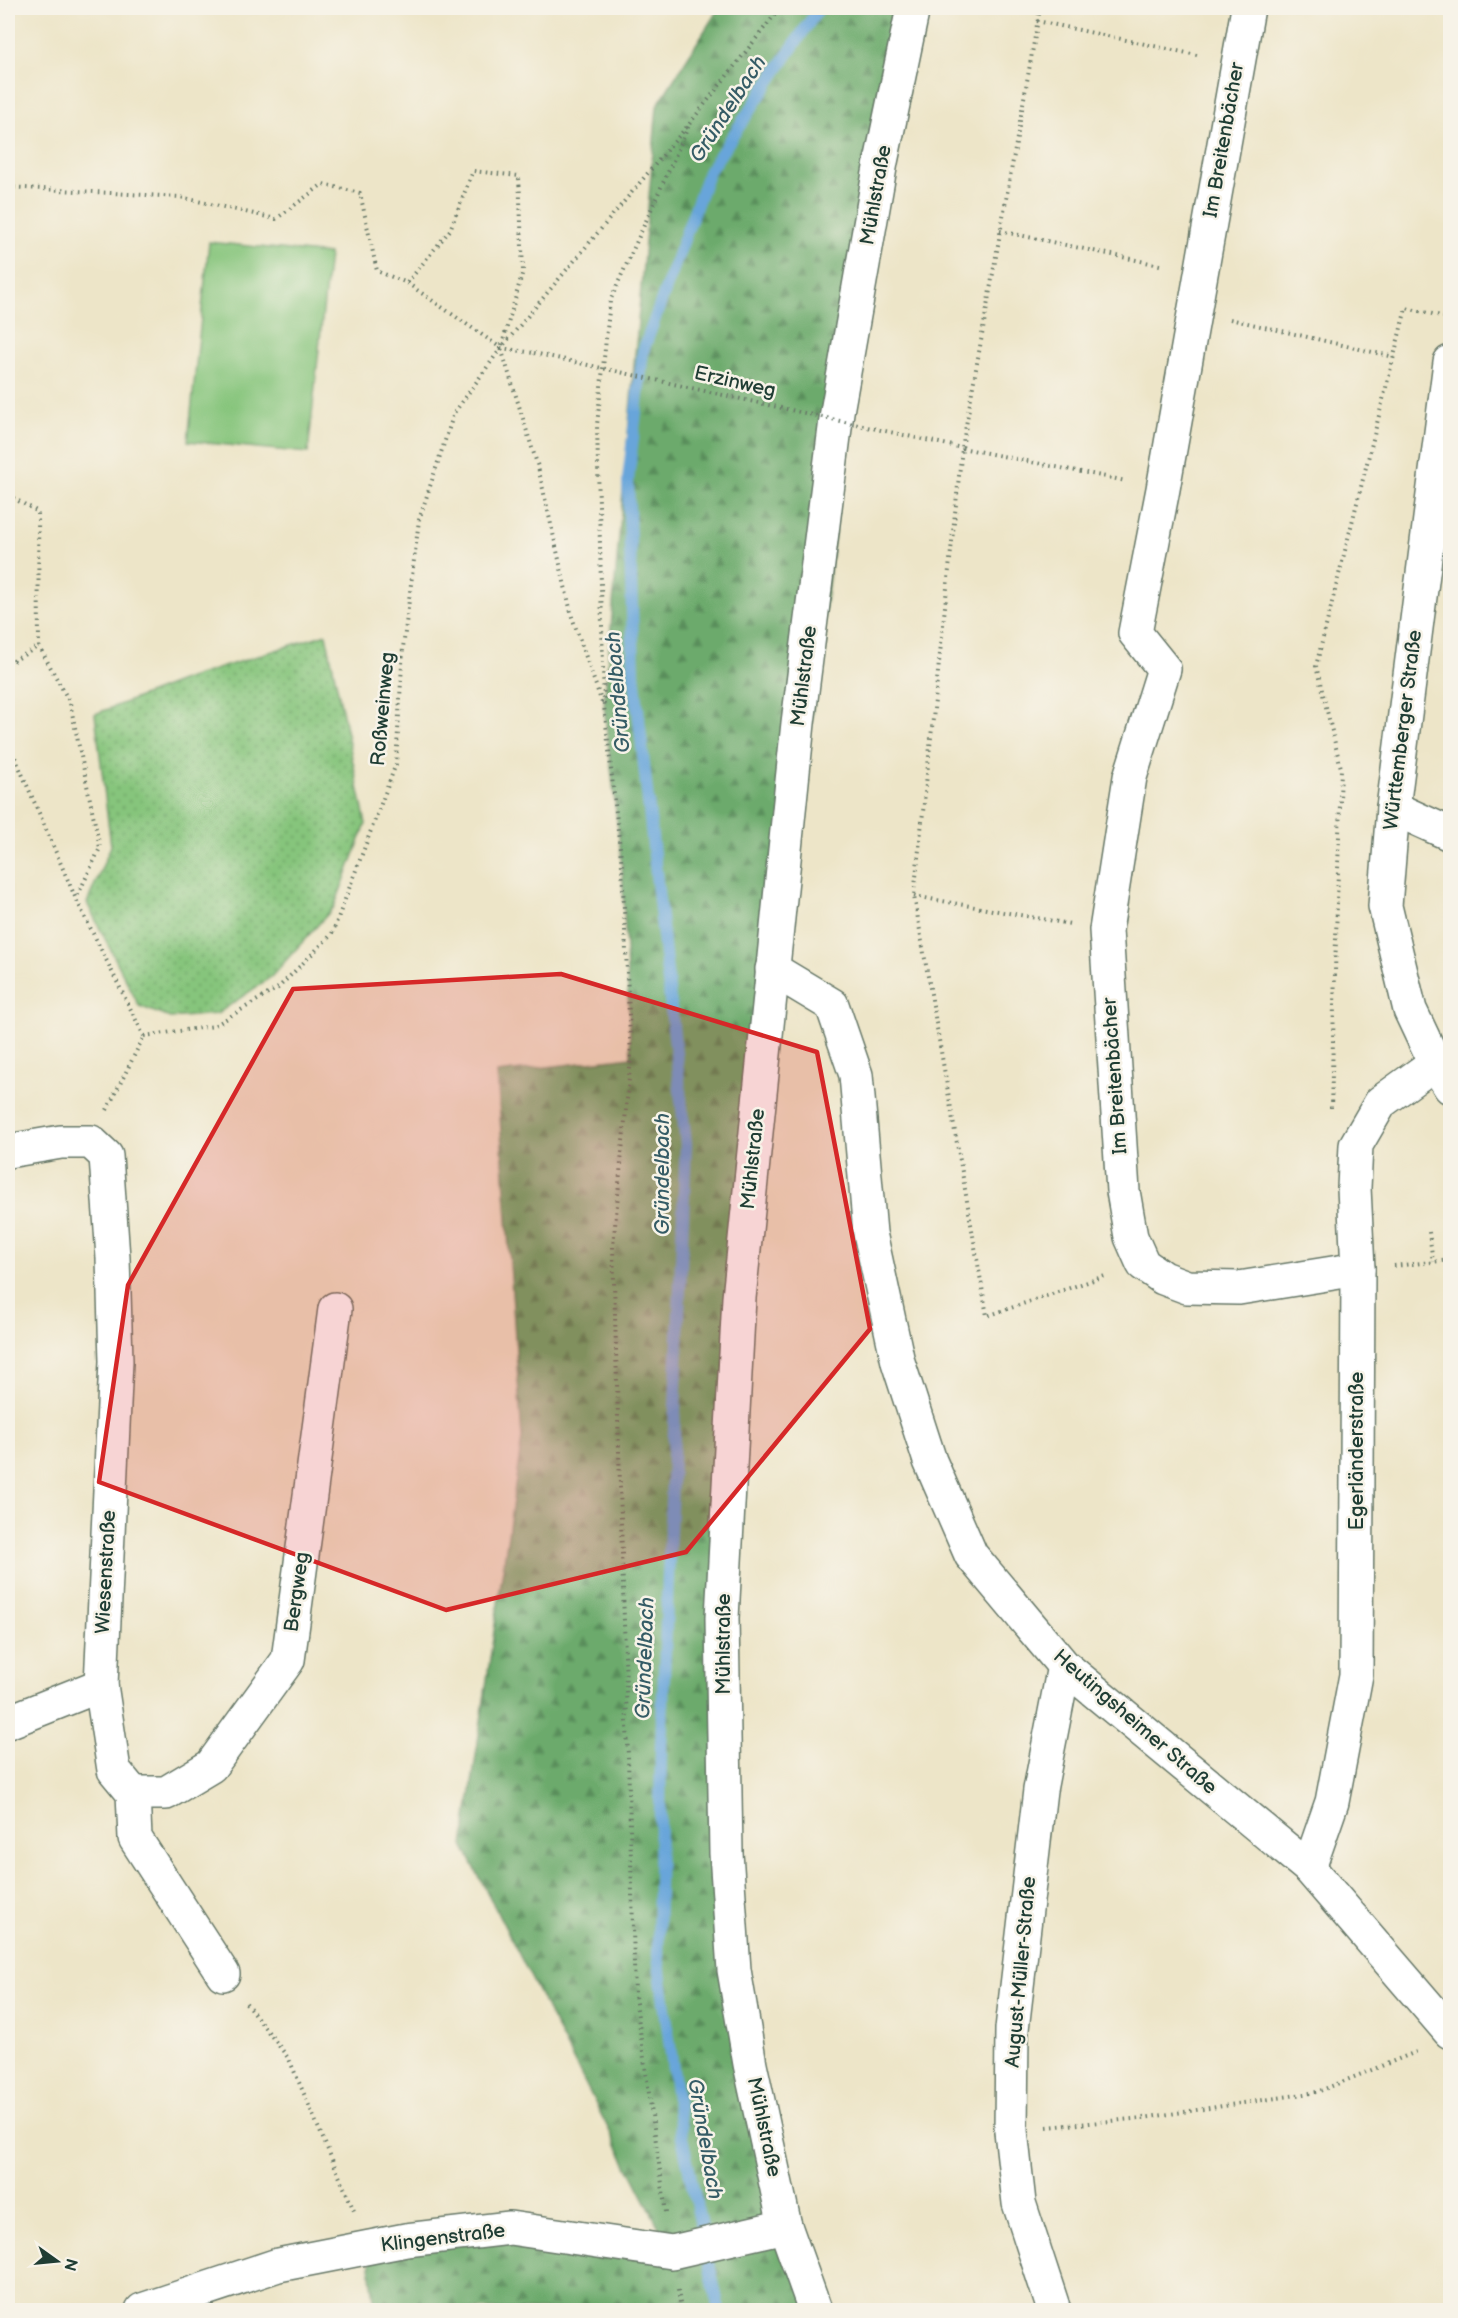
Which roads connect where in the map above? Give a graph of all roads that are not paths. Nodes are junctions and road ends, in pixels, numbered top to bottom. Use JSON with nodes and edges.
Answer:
{"nodes":[{"id":1,"x":913,"y":8,"type":"edge"},
{"id":2,"x":1248,"y":8,"type":"edge"},
{"id":3,"x":1450,"y":362,"type":"edge"},
{"id":4,"x":1393,"y":808,"type":"junction"},
{"id":5,"x":1450,"y":834,"type":"edge"},
{"id":6,"x":772,"y":969,"type":"junction"},
{"id":7,"x":1443,"y":1075,"type":"edge"},
{"id":8,"x":8,"y":1151,"type":"edge"},
{"id":9,"x":1358,"y":1269,"type":"junction"},
{"id":10,"x":335,"y":1309,"type":"dead end"},
{"id":11,"x":1064,"y":1666,"type":"junction"},
{"id":12,"x":101,"y":1685,"type":"junction"},
{"id":13,"x":8,"y":1722,"type":"edge"},
{"id":14,"x":133,"y":1793,"type":"junction"},
{"id":15,"x":1309,"y":1868,"type":"junction"},
{"id":16,"x":223,"y":1974,"type":"road end"},
{"id":17,"x":1450,"y":2032,"type":"edge"},
{"id":18,"x":785,"y":2226,"type":"junction"},
{"id":19,"x":142,"y":2310,"type":"edge"},
{"id":20,"x":815,"y":2310,"type":"edge"},
{"id":21,"x":1054,"y":2310,"type":"edge"}],
"edges":[{"from":1,"to":6,"type":"street","name":"Mühlstraße"},
{"from":2,"to":9,"type":"street","name":"Im Breitenbächer"},
{"from":3,"to":4,"type":"street","name":"Württemberger Straße"},
{"from":4,"to":5,"type":"street"},
{"from":4,"to":7,"type":"street","name":"Württemberger Straße"},
{"from":6,"to":11,"type":"street","name":"Heutingsheimer Straße"},
{"from":6,"to":18,"type":"street","name":"Mühlstraße"},
{"from":7,"to":9,"type":"street","name":"Egerländerstraße"},
{"from":8,"to":12,"type":"street","name":"Wiesenstraße"},
{"from":9,"to":15,"type":"street","name":"Egerländerstraße"},
{"from":10,"to":14,"type":"street","name":"Bergweg"},
{"from":11,"to":15,"type":"street","name":"Heutingsheimer Straße"},
{"from":11,"to":21,"type":"street","name":"August-Müller-Straße"},
{"from":12,"to":13,"type":"street"},
{"from":12,"to":14,"type":"street","name":"Wiesenstraße"},
{"from":14,"to":16,"type":"street"},
{"from":15,"to":17,"type":"street","name":"Heutingsheimer Straße"},
{"from":18,"to":19,"type":"street","name":"Klingenstraße"},
{"from":18,"to":20,"type":"street","name":"Mühlstraße"}]}
